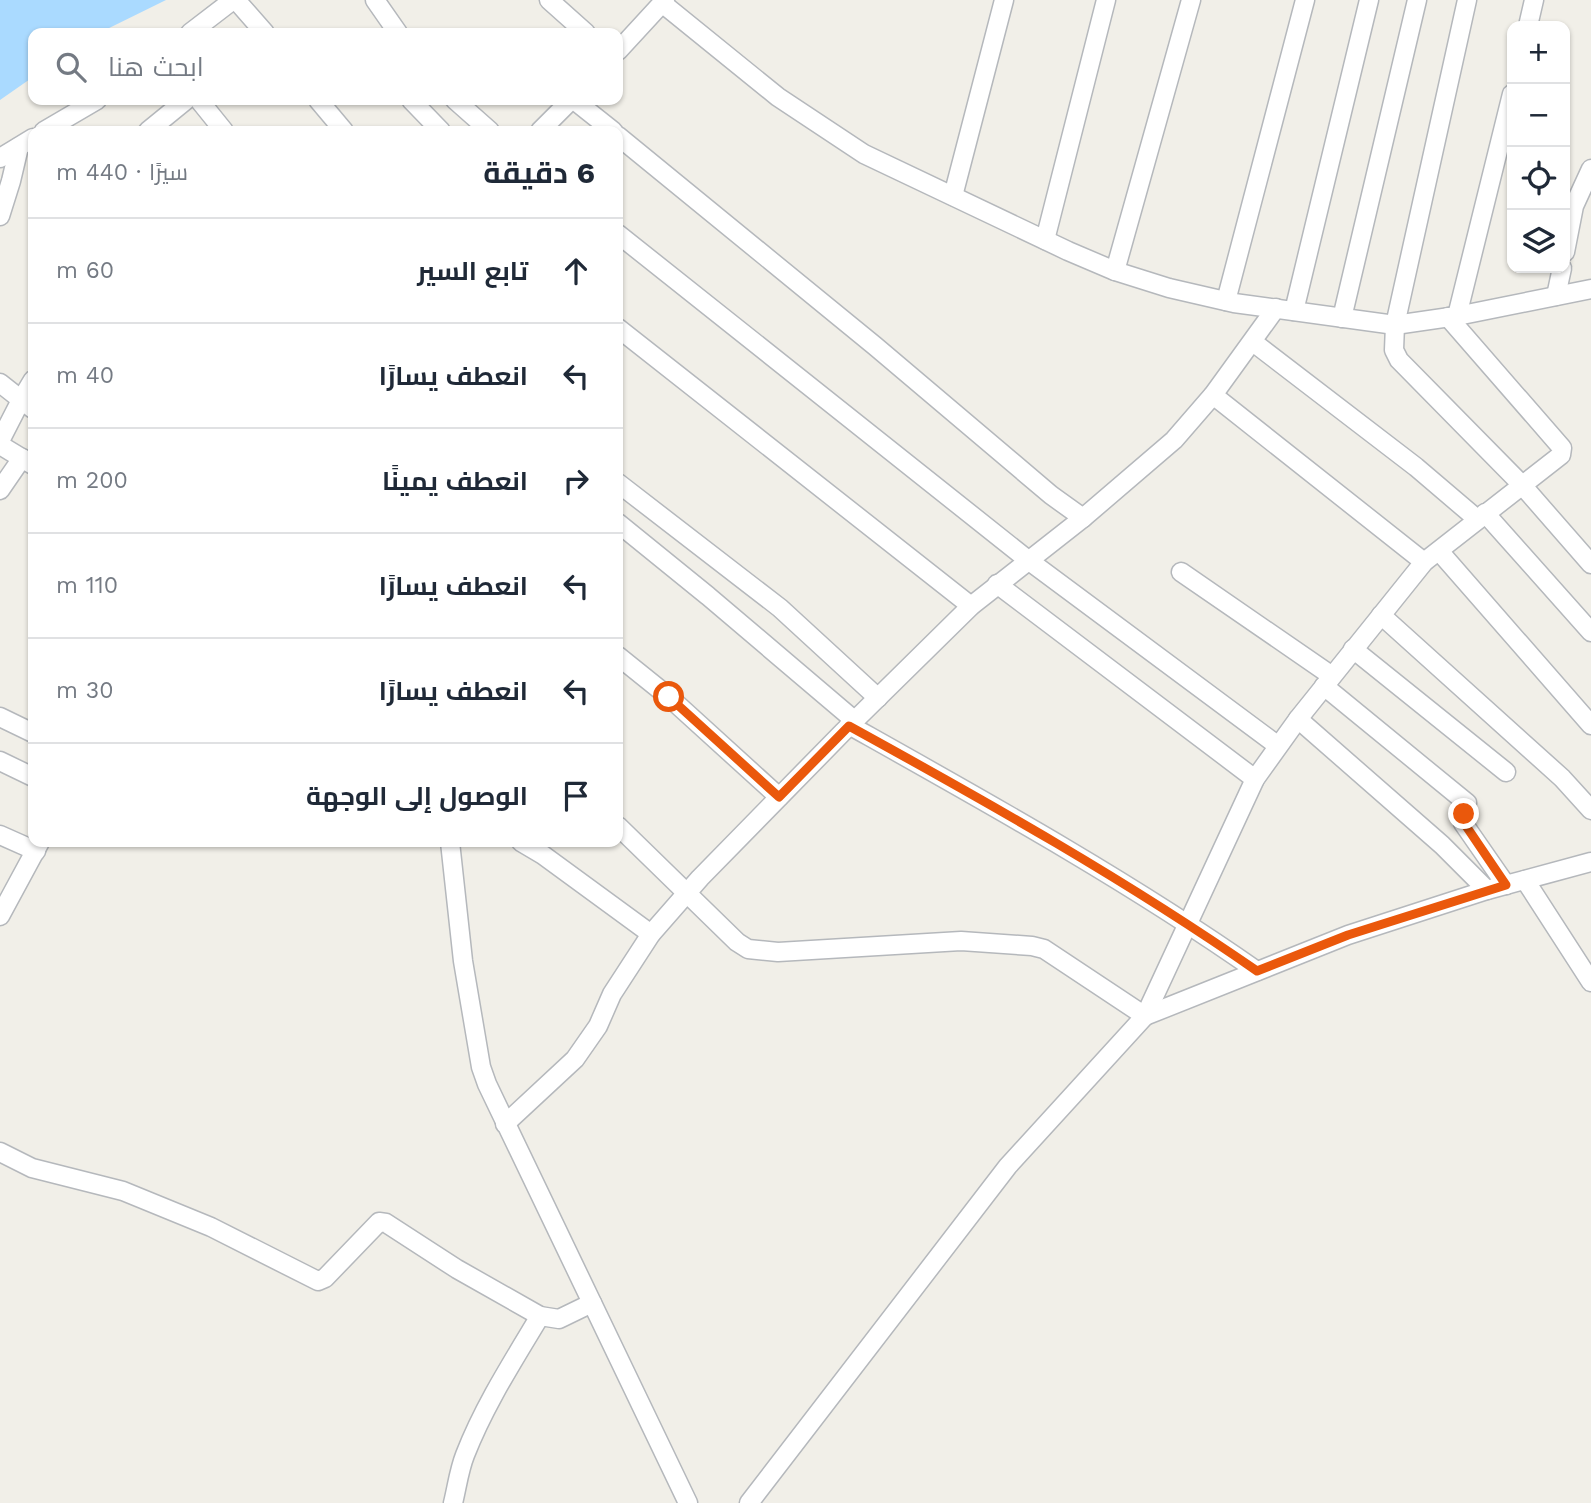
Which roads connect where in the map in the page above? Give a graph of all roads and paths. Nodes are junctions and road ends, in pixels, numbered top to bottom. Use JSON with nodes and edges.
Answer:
{"nodes":[{"id":1,"x":234,"y":0,"type":"edge"},
{"id":2,"x":374,"y":0,"type":"edge"},
{"id":3,"x":549,"y":0,"type":"edge"},
{"id":4,"x":1004,"y":0,"type":"edge"},
{"id":5,"x":1106,"y":0,"type":"edge"},
{"id":6,"x":1191,"y":0,"type":"edge"},
{"id":7,"x":1305,"y":0,"type":"edge"},
{"id":8,"x":1369,"y":0,"type":"edge"},
{"id":9,"x":1417,"y":0,"type":"edge"},
{"id":10,"x":1467,"y":0,"type":"edge"},
{"id":11,"x":1534,"y":0,"type":"edge"},
{"id":12,"x":663,"y":1,"type":"edge"},
{"id":13,"x":1529,"y":21,"type":"edge"},
{"id":14,"x":197,"y":28,"type":"edge"},
{"id":15,"x":260,"y":28,"type":"edge"},
{"id":16,"x":394,"y":28,"type":"edge"},
{"id":17,"x":580,"y":28,"type":"edge"},
{"id":18,"x":623,"y":45,"type":"edge"},
{"id":19,"x":88,"y":105,"type":"edge"},
{"id":20,"x":180,"y":105,"type":"edge"},
{"id":21,"x":203,"y":105,"type":"edge"},
{"id":22,"x":322,"y":105,"type":"edge"},
{"id":23,"x":416,"y":105,"type":"edge"},
{"id":24,"x":461,"y":105,"type":"edge"},
{"id":25,"x":568,"y":105,"type":"edge"},
{"id":26,"x":579,"y":105,"type":"edge"},
{"id":27,"x":1507,"y":112,"type":"edge"},
{"id":28,"x":53,"y":126,"type":"edge"},
{"id":29,"x":154,"y":126,"type":"edge"},
{"id":30,"x":220,"y":126,"type":"edge"},
{"id":31,"x":340,"y":126,"type":"edge"},
{"id":32,"x":436,"y":126,"type":"edge"},
{"id":33,"x":484,"y":126,"type":"edge"},
{"id":34,"x":545,"y":126,"type":"edge"},
{"id":35,"x":606,"y":126,"type":"edge"},
{"id":36,"x":623,"y":139,"type":"edge"},
{"id":37,"x":26,"y":142,"type":"edge"},
{"id":38,"x":0,"y":158,"type":"edge"},
{"id":39,"x":1591,"y":169,"type":"edge"},
{"id":40,"x":953,"y":197,"type":"junction"},
{"id":41,"x":0,"y":216,"type":"edge"},
{"id":42,"x":1570,"y":226,"type":"edge"},
{"id":43,"x":623,"y":238,"type":"edge"},
{"id":44,"x":1045,"y":240,"type":"junction"},
{"id":45,"x":1115,"y":271,"type":"junction"},
{"id":46,"x":1561,"y":273,"type":"edge"},
{"id":47,"x":1591,"y":289,"type":"edge"},
{"id":48,"x":1556,"y":296,"type":"junction"},
{"id":49,"x":1226,"y":301,"type":"junction"},
{"id":50,"x":1276,"y":308,"type":"junction"},
{"id":51,"x":1294,"y":311,"type":"junction"},
{"id":52,"x":1452,"y":316,"type":"junction"},
{"id":53,"x":1342,"y":318,"type":"junction"},
{"id":54,"x":1395,"y":325,"type":"junction"},
{"id":55,"x":623,"y":332,"type":"edge"},
{"id":56,"x":1253,"y":342,"type":"junction"},
{"id":57,"x":0,"y":383,"type":"edge"},
{"id":58,"x":1213,"y":395,"type":"junction"},
{"id":59,"x":27,"y":404,"type":"edge"},
{"id":60,"x":0,"y":443,"type":"edge"},
{"id":61,"x":28,"y":462,"type":"edge"},
{"id":62,"x":1522,"y":485,"type":"junction"},
{"id":63,"x":623,"y":487,"type":"edge"},
{"id":64,"x":0,"y":490,"type":"edge"},
{"id":65,"x":1481,"y":516,"type":"junction"},
{"id":66,"x":1083,"y":518,"type":"junction"},
{"id":67,"x":623,"y":527,"type":"edge"},
{"id":68,"x":1439,"y":551,"type":"junction"},
{"id":69,"x":1028,"y":560,"type":"junction"},
{"id":70,"x":1424,"y":562,"type":"junction"},
{"id":71,"x":1591,"y":564,"type":"edge"},
{"id":72,"x":1181,"y":572,"type":"dead end"},
{"id":73,"x":997,"y":584,"type":"junction"},
{"id":74,"x":971,"y":606,"type":"junction"},
{"id":75,"x":1381,"y":615,"type":"junction"},
{"id":76,"x":1591,"y":632,"type":"edge"},
{"id":77,"x":1353,"y":649,"type":"junction"},
{"id":78,"x":623,"y":660,"type":"edge"},
{"id":79,"x":1328,"y":681,"type":"junction"},
{"id":80,"x":878,"y":698,"type":"junction"},
{"id":81,"x":0,"y":717,"type":"edge"},
{"id":82,"x":1298,"y":719,"type":"junction"},
{"id":83,"x":852,"y":723,"type":"junction"},
{"id":84,"x":1591,"y":725,"type":"edge"},
{"id":85,"x":28,"y":731,"type":"edge"},
{"id":86,"x":1277,"y":745,"type":"junction"},
{"id":87,"x":0,"y":761,"type":"edge"},
{"id":88,"x":1506,"y":772,"type":"dead end"},
{"id":89,"x":28,"y":774,"type":"edge"},
{"id":90,"x":1255,"y":779,"type":"junction"},
{"id":91,"x":779,"y":797,"type":"junction"},
{"id":92,"x":1591,"y":810,"type":"edge"},
{"id":93,"x":623,"y":831,"type":"edge"},
{"id":94,"x":0,"y":835,"type":"edge"},
{"id":95,"x":28,"y":844,"type":"edge"},
{"id":96,"x":38,"y":847,"type":"edge"},
{"id":97,"x":451,"y":847,"type":"edge"},
{"id":98,"x":529,"y":847,"type":"edge"},
{"id":99,"x":1586,"y":864,"type":"edge"},
{"id":100,"x":1525,"y":880,"type":"junction"},
{"id":101,"x":1591,"y":881,"type":"edge"},
{"id":102,"x":1506,"y":885,"type":"junction"},
{"id":103,"x":1487,"y":890,"type":"junction"},
{"id":104,"x":688,"y":892,"type":"junction"},
{"id":105,"x":2,"y":910,"type":"edge"},
{"id":106,"x":1189,"y":923,"type":"junction"},
{"id":107,"x":651,"y":934,"type":"junction"},
{"id":108,"x":1257,"y":971,"type":"junction"},
{"id":109,"x":1591,"y":982,"type":"edge"},
{"id":110,"x":1145,"y":1016,"type":"junction"},
{"id":111,"x":505,"y":1124,"type":"junction"},
{"id":112,"x":0,"y":1152,"type":"edge"},
{"id":113,"x":592,"y":1303,"type":"junction"},
{"id":114,"x":540,"y":1316,"type":"junction"},
{"id":115,"x":453,"y":1503,"type":"edge"},
{"id":116,"x":688,"y":1503,"type":"edge"},
{"id":117,"x":750,"y":1503,"type":"edge"}],
"edges":[{"from":1,"to":14,"type":"street"},
{"from":1,"to":15,"type":"street"},
{"from":2,"to":16,"type":"street"},
{"from":3,"to":17,"type":"street"},
{"from":4,"to":40,"type":"street"},
{"from":5,"to":44,"type":"street"},
{"from":6,"to":45,"type":"street"},
{"from":7,"to":49,"type":"street"},
{"from":8,"to":51,"type":"street"},
{"from":9,"to":53,"type":"street"},
{"from":10,"to":54,"type":"street"},
{"from":11,"to":13,"type":"street"},
{"from":12,"to":18,"type":"street"},
{"from":12,"to":40,"type":"street"},
{"from":19,"to":28,"type":"street"},
{"from":20,"to":29,"type":"street"},
{"from":21,"to":30,"type":"street"},
{"from":22,"to":31,"type":"street"},
{"from":23,"to":32,"type":"street"},
{"from":24,"to":33,"type":"street"},
{"from":25,"to":34,"type":"street"},
{"from":26,"to":35,"type":"street"},
{"from":27,"to":52,"type":"street"},
{"from":36,"to":66,"type":"street"},
{"from":37,"to":38,"type":"street"},
{"from":37,"to":41,"type":"street"},
{"from":39,"to":42,"type":"street"},
{"from":40,"to":44,"type":"street"},
{"from":43,"to":69,"type":"street"},
{"from":44,"to":45,"type":"street"},
{"from":45,"to":49,"type":"street"},
{"from":46,"to":48,"type":"street"},
{"from":47,"to":48,"type":"street"},
{"from":48,"to":52,"type":"street"},
{"from":49,"to":50,"type":"street"},
{"from":50,"to":51,"type":"street"},
{"from":50,"to":56,"type":"street"},
{"from":51,"to":53,"type":"street"},
{"from":52,"to":54,"type":"street"},
{"from":52,"to":62,"type":"street"},
{"from":53,"to":54,"type":"street"},
{"from":54,"to":62,"type":"street"},
{"from":55,"to":74,"type":"street"},
{"from":56,"to":58,"type":"street"},
{"from":56,"to":65,"type":"street"},
{"from":57,"to":59,"type":"street"},
{"from":58,"to":66,"type":"street"},
{"from":58,"to":70,"type":"street"},
{"from":59,"to":60,"type":"street"},
{"from":60,"to":61,"type":"street"},
{"from":61,"to":64,"type":"street"},
{"from":62,"to":65,"type":"street"},
{"from":62,"to":71,"type":"street"},
{"from":63,"to":80,"type":"street"},
{"from":65,"to":68,"type":"street"},
{"from":65,"to":76,"type":"street"},
{"from":66,"to":69,"type":"street"},
{"from":67,"to":83,"type":"street"},
{"from":68,"to":70,"type":"street"},
{"from":68,"to":84,"type":"street"},
{"from":69,"to":73,"type":"street"},
{"from":69,"to":86,"type":"street"},
{"from":70,"to":75,"type":"street"},
{"from":72,"to":79,"type":"street"},
{"from":73,"to":74,"type":"street"},
{"from":73,"to":90,"type":"street"},
{"from":74,"to":80,"type":"street"},
{"from":75,"to":77,"type":"street"},
{"from":75,"to":92,"type":"street"},
{"from":77,"to":79,"type":"street"},
{"from":77,"to":88,"type":"street"},
{"from":78,"to":91,"type":"street"},
{"from":79,"to":82,"type":"street"},
{"from":79,"to":102,"type":"street"},
{"from":80,"to":83,"type":"street"},
{"from":81,"to":85,"type":"street"},
{"from":82,"to":86,"type":"street"},
{"from":82,"to":103,"type":"street"},
{"from":83,"to":91,"type":"street"},
{"from":83,"to":106,"type":"street"},
{"from":86,"to":90,"type":"street"},
{"from":87,"to":89,"type":"street"},
{"from":90,"to":106,"type":"street"},
{"from":91,"to":104,"type":"street"},
{"from":93,"to":104,"type":"street"},
{"from":94,"to":95,"type":"street"},
{"from":96,"to":105,"type":"street"},
{"from":97,"to":111,"type":"street"},
{"from":98,"to":107,"type":"street"},
{"from":99,"to":100,"type":"street"},
{"from":99,"to":101,"type":"street"},
{"from":100,"to":102,"type":"street"},
{"from":100,"to":109,"type":"street"},
{"from":102,"to":103,"type":"street"},
{"from":103,"to":108,"type":"street"},
{"from":104,"to":107,"type":"street"},
{"from":104,"to":110,"type":"street"},
{"from":106,"to":108,"type":"street"},
{"from":106,"to":110,"type":"street"},
{"from":107,"to":111,"type":"street"},
{"from":108,"to":110,"type":"street"},
{"from":110,"to":117,"type":"street"},
{"from":111,"to":113,"type":"street"},
{"from":112,"to":114,"type":"street"},
{"from":113,"to":114,"type":"street"},
{"from":113,"to":116,"type":"street"},
{"from":114,"to":115,"type":"street"}]}
